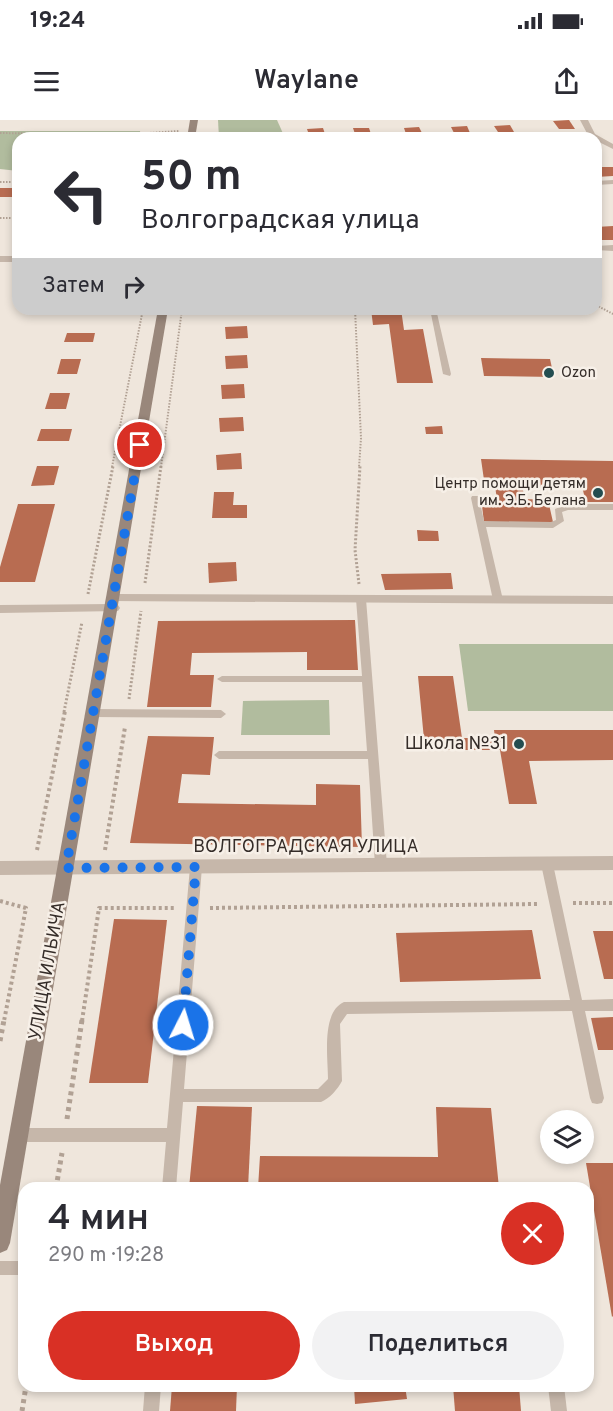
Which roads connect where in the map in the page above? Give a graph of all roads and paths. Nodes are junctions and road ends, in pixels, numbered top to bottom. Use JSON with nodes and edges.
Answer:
{"nodes":[{"id":1,"x":142,"y":315,"type":"edge"},
{"id":2,"x":163,"y":315,"type":"edge"},
{"id":3,"x":181,"y":315,"type":"edge"},
{"id":4,"x":355,"y":315,"type":"edge"},
{"id":5,"x":434,"y":315,"type":"edge"},
{"id":6,"x":447,"y":374,"type":"dead end"},
{"id":7,"x":475,"y":498,"type":"dead end"},
{"id":8,"x":613,"y":507,"type":"edge"},
{"id":9,"x":481,"y":524,"type":"junction"},
{"id":10,"x":143,"y":599,"type":"junction"},
{"id":11,"x":361,"y":599,"type":"junction"},
{"id":12,"x":498,"y":600,"type":"junction"},
{"id":13,"x":613,"y":600,"type":"edge"},
{"id":14,"x":113,"y":603,"type":"junction"},
{"id":15,"x":85,"y":608,"type":"junction"},
{"id":16,"x":0,"y":609,"type":"edge"},
{"id":17,"x":367,"y":679,"type":"junction"},
{"id":18,"x":222,"y":680,"type":"dead end"},
{"id":19,"x":94,"y":713,"type":"junction"},
{"id":20,"x":127,"y":713,"type":"junction"},
{"id":21,"x":221,"y":714,"type":"dead end"},
{"id":22,"x":219,"y":754,"type":"dead end"},
{"id":23,"x":373,"y":755,"type":"junction"},
{"id":24,"x":105,"y":850,"type":"dead end"},
{"id":25,"x":37,"y":851,"type":"dead end"},
{"id":26,"x":547,"y":864,"type":"junction"},
{"id":27,"x":613,"y":864,"type":"edge"},
{"id":28,"x":381,"y":866,"type":"junction"},
{"id":29,"x":196,"y":867,"type":"junction"},
{"id":30,"x":0,"y":868,"type":"edge"},
{"id":31,"x":66,"y":868,"type":"junction"},
{"id":32,"x":0,"y":901,"type":"edge"},
{"id":33,"x":613,"y":903,"type":"edge"},
{"id":34,"x":555,"y":904,"type":"junction"},
{"id":35,"x":192,"y":908,"type":"junction"},
{"id":36,"x":577,"y":1005,"type":"junction"},
{"id":37,"x":613,"y":1005,"type":"edge"},
{"id":38,"x":0,"y":1041,"type":"edge"},
{"id":39,"x":177,"y":1095,"type":"junction"},
{"id":40,"x":597,"y":1098,"type":"dead end"},
{"id":41,"x":19,"y":1135,"type":"junction"},
{"id":42,"x":65,"y":1135,"type":"junction"},
{"id":43,"x":174,"y":1135,"type":"junction"},
{"id":44,"x":57,"y":1182,"type":"edge"},
{"id":45,"x":170,"y":1182,"type":"edge"},
{"id":46,"x":0,"y":1243,"type":"edge"},
{"id":47,"x":0,"y":1268,"type":"edge"},
{"id":48,"x":18,"y":1268,"type":"edge"},
{"id":49,"x":25,"y":1392,"type":"edge"},
{"id":50,"x":153,"y":1392,"type":"edge"},
{"id":51,"x":557,"y":1392,"type":"edge"},
{"id":52,"x":22,"y":1411,"type":"edge"},
{"id":53,"x":151,"y":1411,"type":"edge"},
{"id":54,"x":559,"y":1411,"type":"edge"}],
"edges":[{"from":1,"to":15,"type":"path"},
{"from":2,"to":14,"type":"street","name":"УЛИЦА ИЛЬИЧА"},
{"from":3,"to":10,"type":"path"},
{"from":4,"to":11,"type":"path"},
{"from":5,"to":6,"type":"lane"},
{"from":7,"to":9,"type":"lane"},
{"from":8,"to":9,"type":"lane"},
{"from":9,"to":12,"type":"lane"},
{"from":10,"to":11,"type":"street"},
{"from":10,"to":14,"type":"street"},
{"from":10,"to":20,"type":"path"},
{"from":11,"to":12,"type":"street"},
{"from":11,"to":17,"type":"lane"},
{"from":12,"to":13,"type":"street"},
{"from":14,"to":15,"type":"street"},
{"from":14,"to":19,"type":"street","name":"УЛИЦА ИЛЬИЧА"},
{"from":15,"to":16,"type":"street"},
{"from":15,"to":25,"type":"path"},
{"from":17,"to":18,"type":"lane"},
{"from":17,"to":23,"type":"lane"},
{"from":19,"to":20,"type":"lane"},
{"from":19,"to":31,"type":"street","name":"УЛИЦА ИЛЬИЧА"},
{"from":20,"to":21,"type":"lane"},
{"from":20,"to":24,"type":"path"},
{"from":22,"to":23,"type":"lane"},
{"from":23,"to":28,"type":"lane"},
{"from":26,"to":27,"type":"street","name":"ВОЛГОГРАДСКАЯ УЛИЦА"},
{"from":26,"to":28,"type":"street","name":"ВОЛГОГРАДСКАЯ УЛИЦА"},
{"from":26,"to":34,"type":"lane"},
{"from":28,"to":29,"type":"street","name":"ВОЛГОГРАДСКАЯ УЛИЦА"},
{"from":29,"to":31,"type":"street","name":"ВОЛГОГРАДСКАЯ УЛИЦА"},
{"from":29,"to":35,"type":"lane"},
{"from":30,"to":31,"type":"street","name":"ВОЛГОГРАДСКАЯ УЛИЦА"},
{"from":31,"to":41,"type":"street","name":"УЛИЦА ИЛЬИЧА"},
{"from":32,"to":38,"type":"path"},
{"from":33,"to":34,"type":"path"},
{"from":34,"to":35,"type":"path"},
{"from":34,"to":36,"type":"lane"},
{"from":35,"to":39,"type":"lane"},
{"from":35,"to":42,"type":"path"},
{"from":36,"to":37,"type":"lane"},
{"from":36,"to":39,"type":"lane"},
{"from":36,"to":40,"type":"lane"},
{"from":39,"to":43,"type":"lane"},
{"from":41,"to":42,"type":"lane"},
{"from":41,"to":46,"type":"street","name":"УЛИЦА ИЛЬИЧА"},
{"from":42,"to":43,"type":"lane"},
{"from":42,"to":44,"type":"path"},
{"from":43,"to":45,"type":"lane"},
{"from":47,"to":48,"type":"lane"},
{"from":49,"to":52,"type":"path"},
{"from":50,"to":53,"type":"lane"},
{"from":51,"to":54,"type":"lane"}]}
